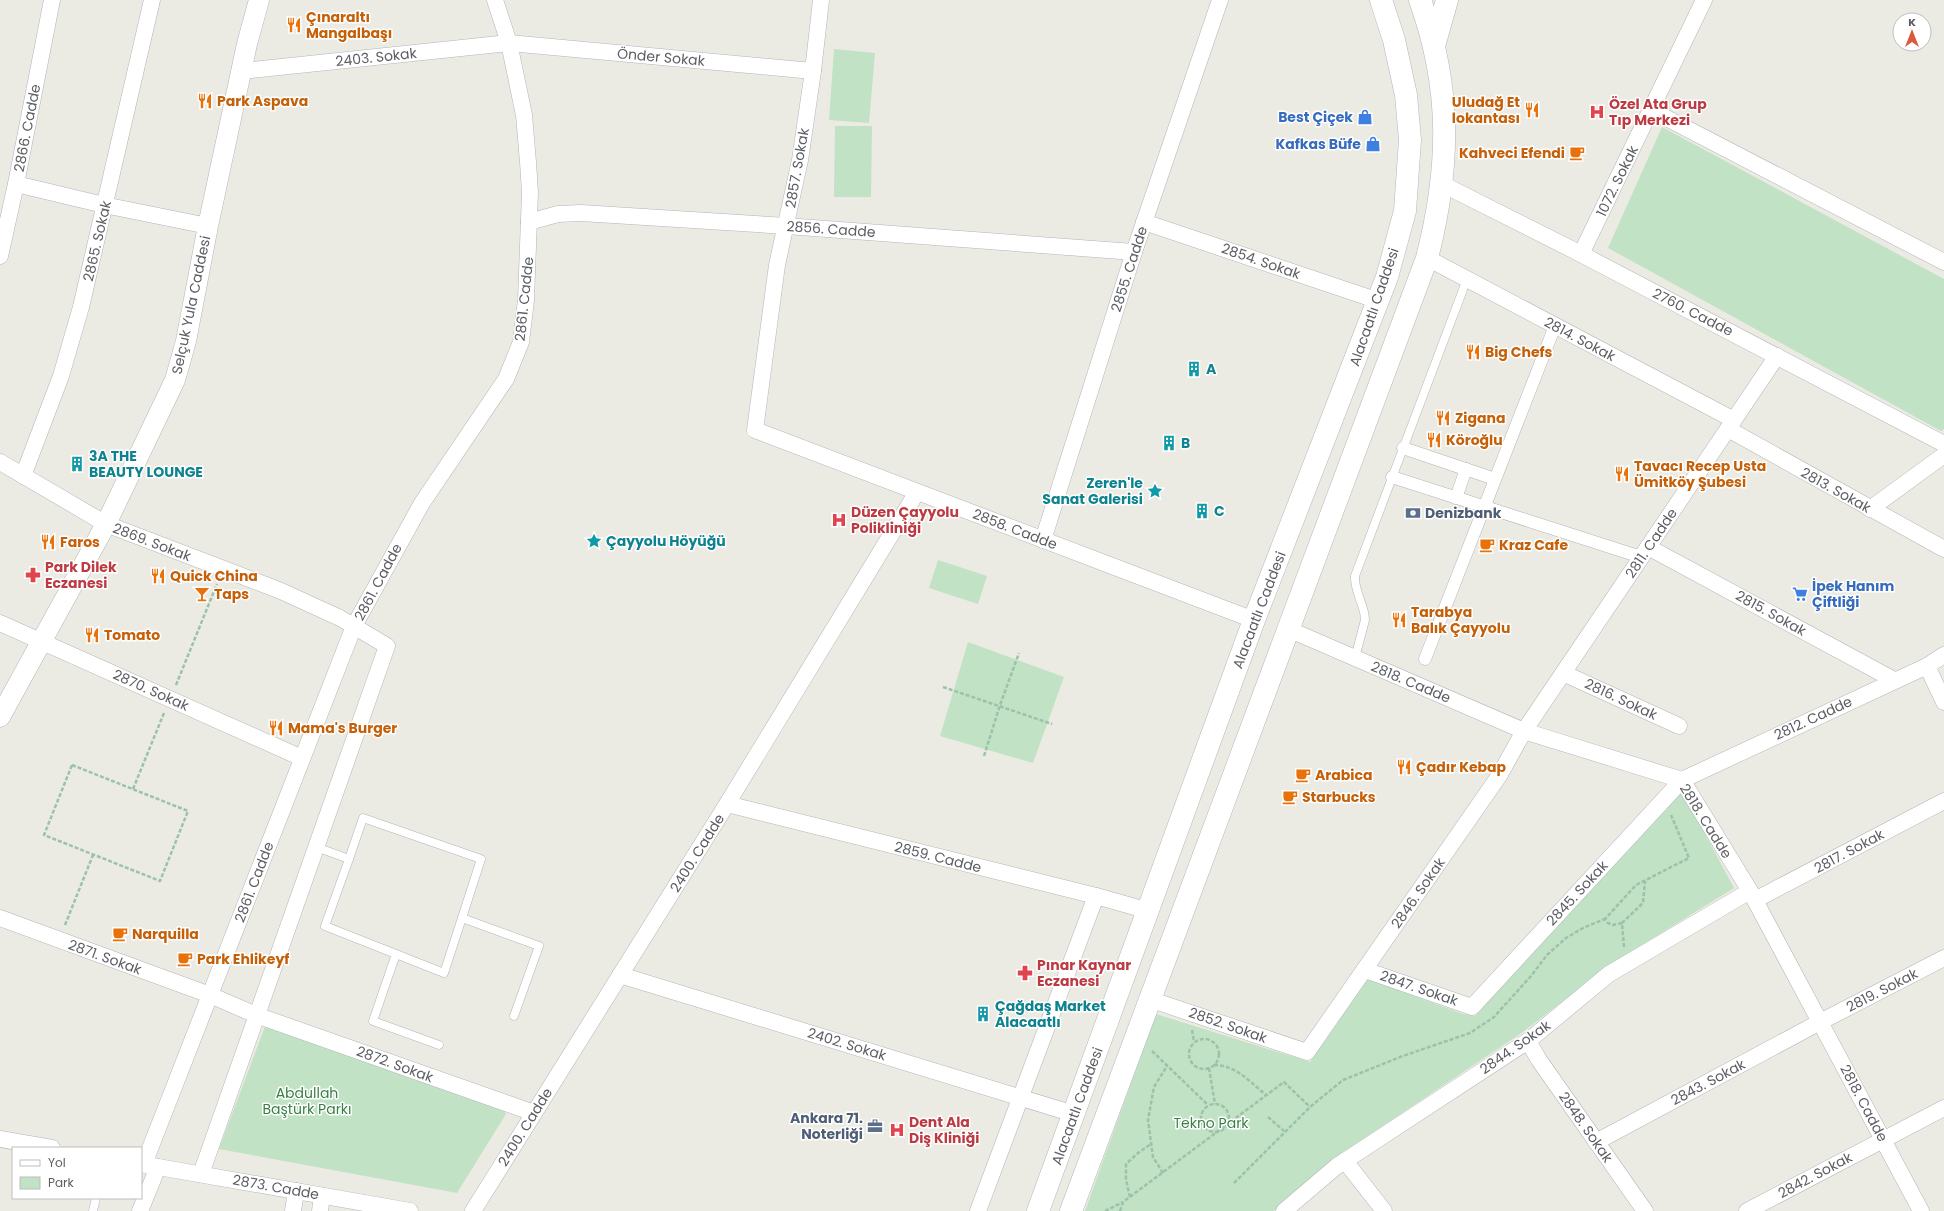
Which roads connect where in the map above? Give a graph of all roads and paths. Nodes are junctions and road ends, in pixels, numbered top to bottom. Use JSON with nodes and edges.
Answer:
{"nodes":[{"id":1,"x":52,"y":0,"type":"edge"},
{"id":2,"x":152,"y":0,"type":"edge"},
{"id":3,"x":259,"y":0,"type":"edge"},
{"id":4,"x":495,"y":0,"type":"edge"},
{"id":5,"x":821,"y":0,"type":"edge"},
{"id":6,"x":1220,"y":0,"type":"edge"},
{"id":7,"x":1381,"y":0,"type":"edge"},
{"id":8,"x":1420,"y":0,"type":"edge"},
{"id":9,"x":1447,"y":0,"type":"edge"},
{"id":10,"x":1704,"y":0,"type":"edge"},
{"id":11,"x":509,"y":43,"type":"junction"},
{"id":12,"x":1434,"y":47,"type":"junction"},
{"id":13,"x":242,"y":71,"type":"junction"},
{"id":14,"x":813,"y":71,"type":"junction"},
{"id":15,"x":1651,"y":110,"type":"junction"},
{"id":16,"x":16,"y":184,"type":"junction"},
{"id":17,"x":1442,"y":184,"type":"junction"},
{"id":18,"x":104,"y":205,"type":"junction"},
{"id":19,"x":529,"y":222,"type":"junction"},
{"id":20,"x":1144,"y":222,"type":"junction"},
{"id":21,"x":208,"y":226,"type":"junction"},
{"id":22,"x":786,"y":226,"type":"junction"},
{"id":23,"x":1134,"y":252,"type":"junction"},
{"id":24,"x":1581,"y":254,"type":"junction"},
{"id":25,"x":0,"y":256,"type":"edge"},
{"id":26,"x":1427,"y":258,"type":"junction"},
{"id":27,"x":1944,"y":262,"type":"edge"},
{"id":28,"x":1467,"y":279,"type":"junction"},
{"id":29,"x":1379,"y":301,"type":"junction"},
{"id":30,"x":1554,"y":326,"type":"junction"},
{"id":31,"x":1777,"y":356,"type":"junction"},
{"id":32,"x":1731,"y":425,"type":"junction"},
{"id":33,"x":755,"y":430,"type":"joint"},
{"id":34,"x":1944,"y":444,"type":"edge"},
{"id":35,"x":1403,"y":448,"type":"junction"},
{"id":36,"x":1944,"y":456,"type":"edge"},
{"id":37,"x":0,"y":462,"type":"edge"},
{"id":38,"x":1466,"y":469,"type":"junction"},
{"id":39,"x":23,"y":476,"type":"junction"},
{"id":40,"x":1392,"y":477,"type":"junction"},
{"id":41,"x":1495,"y":479,"type":"junction"},
{"id":42,"x":917,"y":492,"type":"junction"},
{"id":43,"x":1456,"y":498,"type":"junction"},
{"id":44,"x":1484,"y":507,"type":"junction"},
{"id":45,"x":1870,"y":509,"type":"junction"},
{"id":46,"x":106,"y":524,"type":"junction"},
{"id":47,"x":1043,"y":540,"type":"junction"},
{"id":48,"x":1944,"y":549,"type":"edge"},
{"id":49,"x":1645,"y":552,"type":"junction"},
{"id":50,"x":223,"y":568,"type":"junction"},
{"id":51,"x":1254,"y":620,"type":"junction"},
{"id":52,"x":0,"y":623,"type":"edge"},
{"id":53,"x":354,"y":626,"type":"junction"},
{"id":54,"x":1288,"y":629,"type":"junction"},
{"id":55,"x":42,"y":641,"type":"junction"},
{"id":56,"x":1019,"y":653,"type":"dead end"},
{"id":57,"x":1944,"y":655,"type":"edge"},
{"id":58,"x":1355,"y":658,"type":"junction"},
{"id":59,"x":1425,"y":659,"type":"dead end"},
{"id":60,"x":1926,"y":666,"type":"junction"},
{"id":61,"x":1563,"y":673,"type":"junction"},
{"id":62,"x":1894,"y":680,"type":"junction"},
{"id":63,"x":943,"y":687,"type":"dead end"},
{"id":64,"x":170,"y":699,"type":"junction"},
{"id":65,"x":1944,"y":702,"type":"edge"},
{"id":66,"x":1000,"y":705,"type":"junction"},
{"id":67,"x":0,"y":717,"type":"edge"},
{"id":68,"x":1052,"y":724,"type":"dead end"},
{"id":69,"x":1679,"y":726,"type":"dead end"},
{"id":70,"x":1524,"y":731,"type":"junction"},
{"id":71,"x":984,"y":756,"type":"dead end"},
{"id":72,"x":302,"y":758,"type":"junction"},
{"id":73,"x":1682,"y":780,"type":"junction"},
{"id":74,"x":133,"y":789,"type":"junction"},
{"id":75,"x":1665,"y":799,"type":"junction"},
{"id":76,"x":1944,"y":801,"type":"edge"},
{"id":77,"x":727,"y":804,"type":"junction"},
{"id":78,"x":316,"y":847,"type":"junction"},
{"id":79,"x":93,"y":855,"type":"junction"},
{"id":80,"x":349,"y":859,"type":"junction"},
{"id":81,"x":1645,"y":881,"type":"junction"},
{"id":82,"x":1752,"y":895,"type":"junction"},
{"id":83,"x":1096,"y":896,"type":"junction"},
{"id":84,"x":1149,"y":911,"type":"junction"},
{"id":85,"x":0,"y":918,"type":"edge"},
{"id":86,"x":462,"y":918,"type":"junction"},
{"id":87,"x":1605,"y":918,"type":"junction"},
{"id":88,"x":1622,"y":923,"type":"junction"},
{"id":89,"x":59,"y":940,"type":"junction"},
{"id":90,"x":396,"y":954,"type":"junction"},
{"id":91,"x":1944,"y":958,"type":"edge"},
{"id":92,"x":1625,"y":964,"type":"junction"},
{"id":93,"x":1365,"y":970,"type":"junction"},
{"id":94,"x":620,"y":975,"type":"junction"},
{"id":95,"x":210,"y":995,"type":"junction"},
{"id":96,"x":1149,"y":999,"type":"junction"},
{"id":97,"x":1472,"y":1007,"type":"joint"},
{"id":98,"x":256,"y":1015,"type":"junction"},
{"id":99,"x":514,"y":1016,"type":"dead end"},
{"id":100,"x":1820,"y":1022,"type":"junction"},
{"id":101,"x":1135,"y":1035,"type":"junction"},
{"id":102,"x":1528,"y":1041,"type":"junction"},
{"id":103,"x":440,"y":1045,"type":"dead end"},
{"id":104,"x":1307,"y":1052,"type":"joint"},
{"id":105,"x":1214,"y":1065,"type":"junction"},
{"id":106,"x":1167,"y":1066,"type":"junction"},
{"id":107,"x":1209,"y":1068,"type":"junction"},
{"id":108,"x":1266,"y":1096,"type":"junction"},
{"id":109,"x":1021,"y":1098,"type":"junction"},
{"id":110,"x":1215,"y":1104,"type":"junction"},
{"id":111,"x":1208,"y":1105,"type":"junction"},
{"id":112,"x":1310,"y":1107,"type":"junction"},
{"id":113,"x":1944,"y":1108,"type":"edge"},
{"id":114,"x":534,"y":1113,"type":"junction"},
{"id":115,"x":1074,"y":1114,"type":"junction"},
{"id":116,"x":1268,"y":1117,"type":"dead end"},
{"id":117,"x":1224,"y":1128,"type":"junction"},
{"id":118,"x":1284,"y":1131,"type":"junction"},
{"id":119,"x":0,"y":1139,"type":"edge"},
{"id":120,"x":1883,"y":1140,"type":"junction"},
{"id":121,"x":1596,"y":1142,"type":"junction"},
{"id":122,"x":1151,"y":1144,"type":"junction"},
{"id":123,"x":46,"y":1147,"type":"edge"},
{"id":124,"x":1345,"y":1161,"type":"junction"},
{"id":125,"x":148,"y":1165,"type":"edge"},
{"id":126,"x":1163,"y":1173,"type":"junction"},
{"id":127,"x":201,"y":1174,"type":"junction"},
{"id":128,"x":1234,"y":1183,"type":"dead end"},
{"id":129,"x":296,"y":1191,"type":"junction"},
{"id":130,"x":1130,"y":1197,"type":"junction"},
{"id":131,"x":96,"y":1199,"type":"edge"},
{"id":132,"x":1123,"y":1202,"type":"junction"},
{"id":133,"x":321,"y":1203,"type":"edge"},
{"id":134,"x":1640,"y":1209,"type":"edge"},
{"id":135,"x":93,"y":1211,"type":"edge"},
{"id":136,"x":140,"y":1211,"type":"edge"},
{"id":137,"x":293,"y":1211,"type":"edge"},
{"id":138,"x":410,"y":1211,"type":"edge"},
{"id":139,"x":474,"y":1211,"type":"edge"},
{"id":140,"x":978,"y":1211,"type":"edge"},
{"id":141,"x":1038,"y":1211,"type":"edge"},
{"id":142,"x":1071,"y":1211,"type":"edge"},
{"id":143,"x":1105,"y":1211,"type":"edge"},
{"id":144,"x":1120,"y":1211,"type":"edge"},
{"id":145,"x":1284,"y":1211,"type":"edge"},
{"id":146,"x":1384,"y":1211,"type":"edge"},
{"id":147,"x":1747,"y":1211,"type":"edge"},
{"id":148,"x":1922,"y":1211,"type":"edge"}],
"edges":[{"from":1,"to":16,"type":"street","name":"2866. Cadde"},
{"from":2,"to":18,"type":"street","name":"2865. Sokak"},
{"from":3,"to":13,"type":"street","name":"Selçuk Yula Caddesi"},
{"from":4,"to":11,"type":"street","name":"2861. Cadde"},
{"from":5,"to":14,"type":"street","name":"2857. Sokak"},
{"from":6,"to":20,"type":"street","name":"2855. Cadde"},
{"from":7,"to":29,"type":"main road","name":"Alacaatlı Caddesi"},
{"from":8,"to":12,"type":"main road"},
{"from":9,"to":12,"type":"main road"},
{"from":10,"to":15,"type":"street","name":"1072. Sokak"},
{"from":11,"to":13,"type":"street","name":"2403. Sokak"},
{"from":11,"to":14,"type":"street","name":"Önder Sokak"},
{"from":11,"to":19,"type":"street","name":"2861. Cadde"},
{"from":12,"to":17,"type":"main road"},
{"from":13,"to":21,"type":"street","name":"Selçuk Yula Caddesi"},
{"from":14,"to":22,"type":"street","name":"2857. Sokak"},
{"from":15,"to":24,"type":"street","name":"1072. Sokak"},
{"from":15,"to":27,"type":"street"},
{"from":16,"to":18,"type":"street"},
{"from":16,"to":25,"type":"street","name":"2866. Cadde"},
{"from":17,"to":24,"type":"street","name":"2760. Cadde"},
{"from":17,"to":26,"type":"main road"},
{"from":18,"to":21,"type":"street"},
{"from":18,"to":39,"type":"street","name":"2865. Sokak"},
{"from":19,"to":22,"type":"street","name":"2856. Cadde"},
{"from":19,"to":53,"type":"street","name":"2861. Cadde"},
{"from":20,"to":23,"type":"street","name":"2855. Cadde"},
{"from":20,"to":29,"type":"street","name":"2854. Sokak"},
{"from":21,"to":46,"type":"street","name":"Selçuk Yula Caddesi"},
{"from":22,"to":23,"type":"street","name":"2856. Cadde"},
{"from":22,"to":33,"type":"street","name":"2857. Sokak"},
{"from":23,"to":47,"type":"street","name":"2855. Cadde"},
{"from":24,"to":31,"type":"street","name":"2760. Cadde"},
{"from":26,"to":28,"type":"street","name":"2814. Sokak"},
{"from":26,"to":54,"type":"main road"},
{"from":28,"to":30,"type":"street","name":"2814. Sokak"},
{"from":28,"to":35,"type":"lane"},
{"from":29,"to":51,"type":"main road","name":"Alacaatlı Caddesi"},
{"from":30,"to":32,"type":"street","name":"2814. Sokak"},
{"from":30,"to":41,"type":"street"},
{"from":31,"to":32,"type":"street","name":"2811. Cadde"},
{"from":31,"to":34,"type":"street","name":"2760. Cadde"},
{"from":32,"to":45,"type":"street","name":"2813. Sokak"},
{"from":32,"to":49,"type":"street","name":"2811. Cadde"},
{"from":33,"to":42,"type":"street","name":"2858. Cadde"},
{"from":35,"to":38,"type":"street"},
{"from":35,"to":40,"type":"lane"},
{"from":36,"to":45,"type":"street"},
{"from":37,"to":39,"type":"street","name":"2869. Sokak"},
{"from":38,"to":41,"type":"street"},
{"from":38,"to":43,"type":"street"},
{"from":39,"to":46,"type":"street","name":"2869. Sokak"},
{"from":40,"to":43,"type":"street"},
{"from":40,"to":58,"type":"lane"},
{"from":41,"to":44,"type":"street"},
{"from":42,"to":47,"type":"street","name":"2858. Cadde"},
{"from":42,"to":77,"type":"street","name":"2400. Cadde"},
{"from":43,"to":44,"type":"street"},
{"from":44,"to":49,"type":"street"},
{"from":44,"to":59,"type":"street"},
{"from":45,"to":48,"type":"street","name":"2813. Sokak"},
{"from":46,"to":50,"type":"street","name":"2869. Sokak"},
{"from":46,"to":55,"type":"street","name":"Selçuk Yula Caddesi"},
{"from":47,"to":51,"type":"street","name":"2858. Cadde"},
{"from":49,"to":61,"type":"street","name":"2811. Cadde"},
{"from":49,"to":62,"type":"street","name":"2815. Sokak"},
{"from":50,"to":53,"type":"street","name":"2869. Sokak"},
{"from":50,"to":64,"type":"path"},
{"from":51,"to":84,"type":"main road","name":"Alacaatlı Caddesi"},
{"from":52,"to":55,"type":"street","name":"2870. Sokak"},
{"from":53,"to":72,"type":"street","name":"2861. Cadde"},
{"from":53,"to":78,"type":"street","name":"2869. Sokak"},
{"from":54,"to":58,"type":"street","name":"2818. Cadde"},
{"from":54,"to":96,"type":"main road"},
{"from":55,"to":64,"type":"street","name":"2870. Sokak"},
{"from":55,"to":67,"type":"street","name":"Selçuk Yula Caddesi"},
{"from":56,"to":66,"type":"path"},
{"from":57,"to":60,"type":"street","name":"2812. Cadde"},
{"from":58,"to":70,"type":"street","name":"2818. Cadde"},
{"from":60,"to":62,"type":"street","name":"2812. Cadde"},
{"from":60,"to":65,"type":"street"},
{"from":61,"to":69,"type":"street","name":"2816. Sokak"},
{"from":61,"to":70,"type":"street","name":"2811. Cadde"},
{"from":62,"to":73,"type":"street","name":"2812. Cadde"},
{"from":63,"to":66,"type":"path"},
{"from":64,"to":72,"type":"street","name":"2870. Sokak"},
{"from":64,"to":74,"type":"path"},
{"from":66,"to":68,"type":"path"},
{"from":66,"to":71,"type":"path"},
{"from":70,"to":73,"type":"street","name":"2818. Cadde"},
{"from":70,"to":93,"type":"street","name":"2846. Sokak"},
{"from":72,"to":95,"type":"street","name":"2861. Cadde"},
{"from":73,"to":75,"type":"street","name":"2845. Sokak"},
{"from":73,"to":82,"type":"street","name":"2818. Cadde"},
{"from":74,"to":79,"type":"path"},
{"from":74,"to":79,"type":"path"},
{"from":75,"to":81,"type":"path"},
{"from":75,"to":97,"type":"street","name":"2845. Sokak"},
{"from":76,"to":82,"type":"street","name":"2817. Sokak"},
{"from":77,"to":83,"type":"street","name":"2859. Cadde"},
{"from":77,"to":94,"type":"street","name":"2400. Cadde"},
{"from":78,"to":80,"type":"lane"},
{"from":78,"to":98,"type":"street"},
{"from":79,"to":89,"type":"path"},
{"from":80,"to":86,"type":"lane"},
{"from":80,"to":90,"type":"lane"},
{"from":81,"to":87,"type":"path"},
{"from":81,"to":88,"type":"path"},
{"from":82,"to":92,"type":"street","name":"2844. Sokak"},
{"from":82,"to":100,"type":"street","name":"2818. Cadde"},
{"from":83,"to":84,"type":"street","name":"2859. Cadde"},
{"from":83,"to":109,"type":"street"},
{"from":84,"to":115,"type":"main road","name":"Alacaatlı Caddesi"},
{"from":85,"to":89,"type":"street","name":"2871. Sokak"},
{"from":86,"to":90,"type":"lane"},
{"from":86,"to":99,"type":"lane"},
{"from":87,"to":88,"type":"path"},
{"from":87,"to":112,"type":"path"},
{"from":88,"to":92,"type":"path"},
{"from":89,"to":95,"type":"street","name":"2871. Sokak"},
{"from":90,"to":103,"type":"lane"},
{"from":91,"to":100,"type":"street","name":"2819. Sokak"},
{"from":92,"to":102,"type":"street","name":"2844. Sokak"},
{"from":93,"to":97,"type":"street","name":"2847. Sokak"},
{"from":93,"to":104,"type":"street","name":"2846. Sokak"},
{"from":94,"to":109,"type":"street","name":"2402. Sokak"},
{"from":94,"to":114,"type":"street","name":"2400. Cadde"},
{"from":95,"to":98,"type":"street","name":"2871. Sokak"},
{"from":95,"to":125,"type":"street","name":"2861. Cadde"},
{"from":96,"to":101,"type":"main road"},
{"from":96,"to":104,"type":"street","name":"2852. Sokak"},
{"from":98,"to":114,"type":"street","name":"2872. Sokak"},
{"from":98,"to":127,"type":"street"},
{"from":100,"to":120,"type":"street","name":"2818. Cadde"},
{"from":100,"to":121,"type":"street","name":"2843. Sokak"},
{"from":101,"to":106,"type":"path"},
{"from":101,"to":142,"type":"main road"},
{"from":102,"to":121,"type":"street","name":"2848. Sokak"},
{"from":102,"to":124,"type":"street","name":"2844. Sokak"},
{"from":105,"to":107,"type":"path"},
{"from":105,"to":107,"type":"path"},
{"from":105,"to":108,"type":"path"},
{"from":106,"to":111,"type":"path"},
{"from":106,"to":122,"type":"path"},
{"from":107,"to":110,"type":"path"},
{"from":108,"to":112,"type":"path"},
{"from":108,"to":117,"type":"path"},
{"from":109,"to":115,"type":"street","name":"2402. Sokak"},
{"from":109,"to":140,"type":"street"},
{"from":110,"to":111,"type":"path"},
{"from":110,"to":117,"type":"path"},
{"from":111,"to":117,"type":"path"},
{"from":112,"to":118,"type":"path"},
{"from":113,"to":120,"type":"street","name":"2842. Sokak"},
{"from":114,"to":139,"type":"street","name":"2400. Cadde"},
{"from":115,"to":141,"type":"main road","name":"Alacaatlı Caddesi"},
{"from":116,"to":118,"type":"path"},
{"from":117,"to":126,"type":"path"},
{"from":118,"to":128,"type":"path"},
{"from":119,"to":123,"type":"street"},
{"from":120,"to":147,"type":"street","name":"2842. Sokak"},
{"from":120,"to":148,"type":"street","name":"2818. Cadde"},
{"from":121,"to":134,"type":"street","name":"2848. Sokak"},
{"from":122,"to":126,"type":"path"},
{"from":122,"to":130,"type":"path"},
{"from":124,"to":145,"type":"street","name":"2844. Sokak"},
{"from":124,"to":146,"type":"street"},
{"from":125,"to":127,"type":"street","name":"2873. Cadde"},
{"from":125,"to":136,"type":"street","name":"2861. Cadde"},
{"from":126,"to":130,"type":"path"},
{"from":127,"to":129,"type":"street","name":"2873. Cadde"},
{"from":129,"to":133,"type":"street","name":"2873. Cadde"},
{"from":129,"to":137,"type":"street"},
{"from":130,"to":132,"type":"path"},
{"from":131,"to":135,"type":"lane"},
{"from":132,"to":143,"type":"path"},
{"from":132,"to":144,"type":"path"},
{"from":133,"to":138,"type":"street","name":"2873. Cadde"}]}
